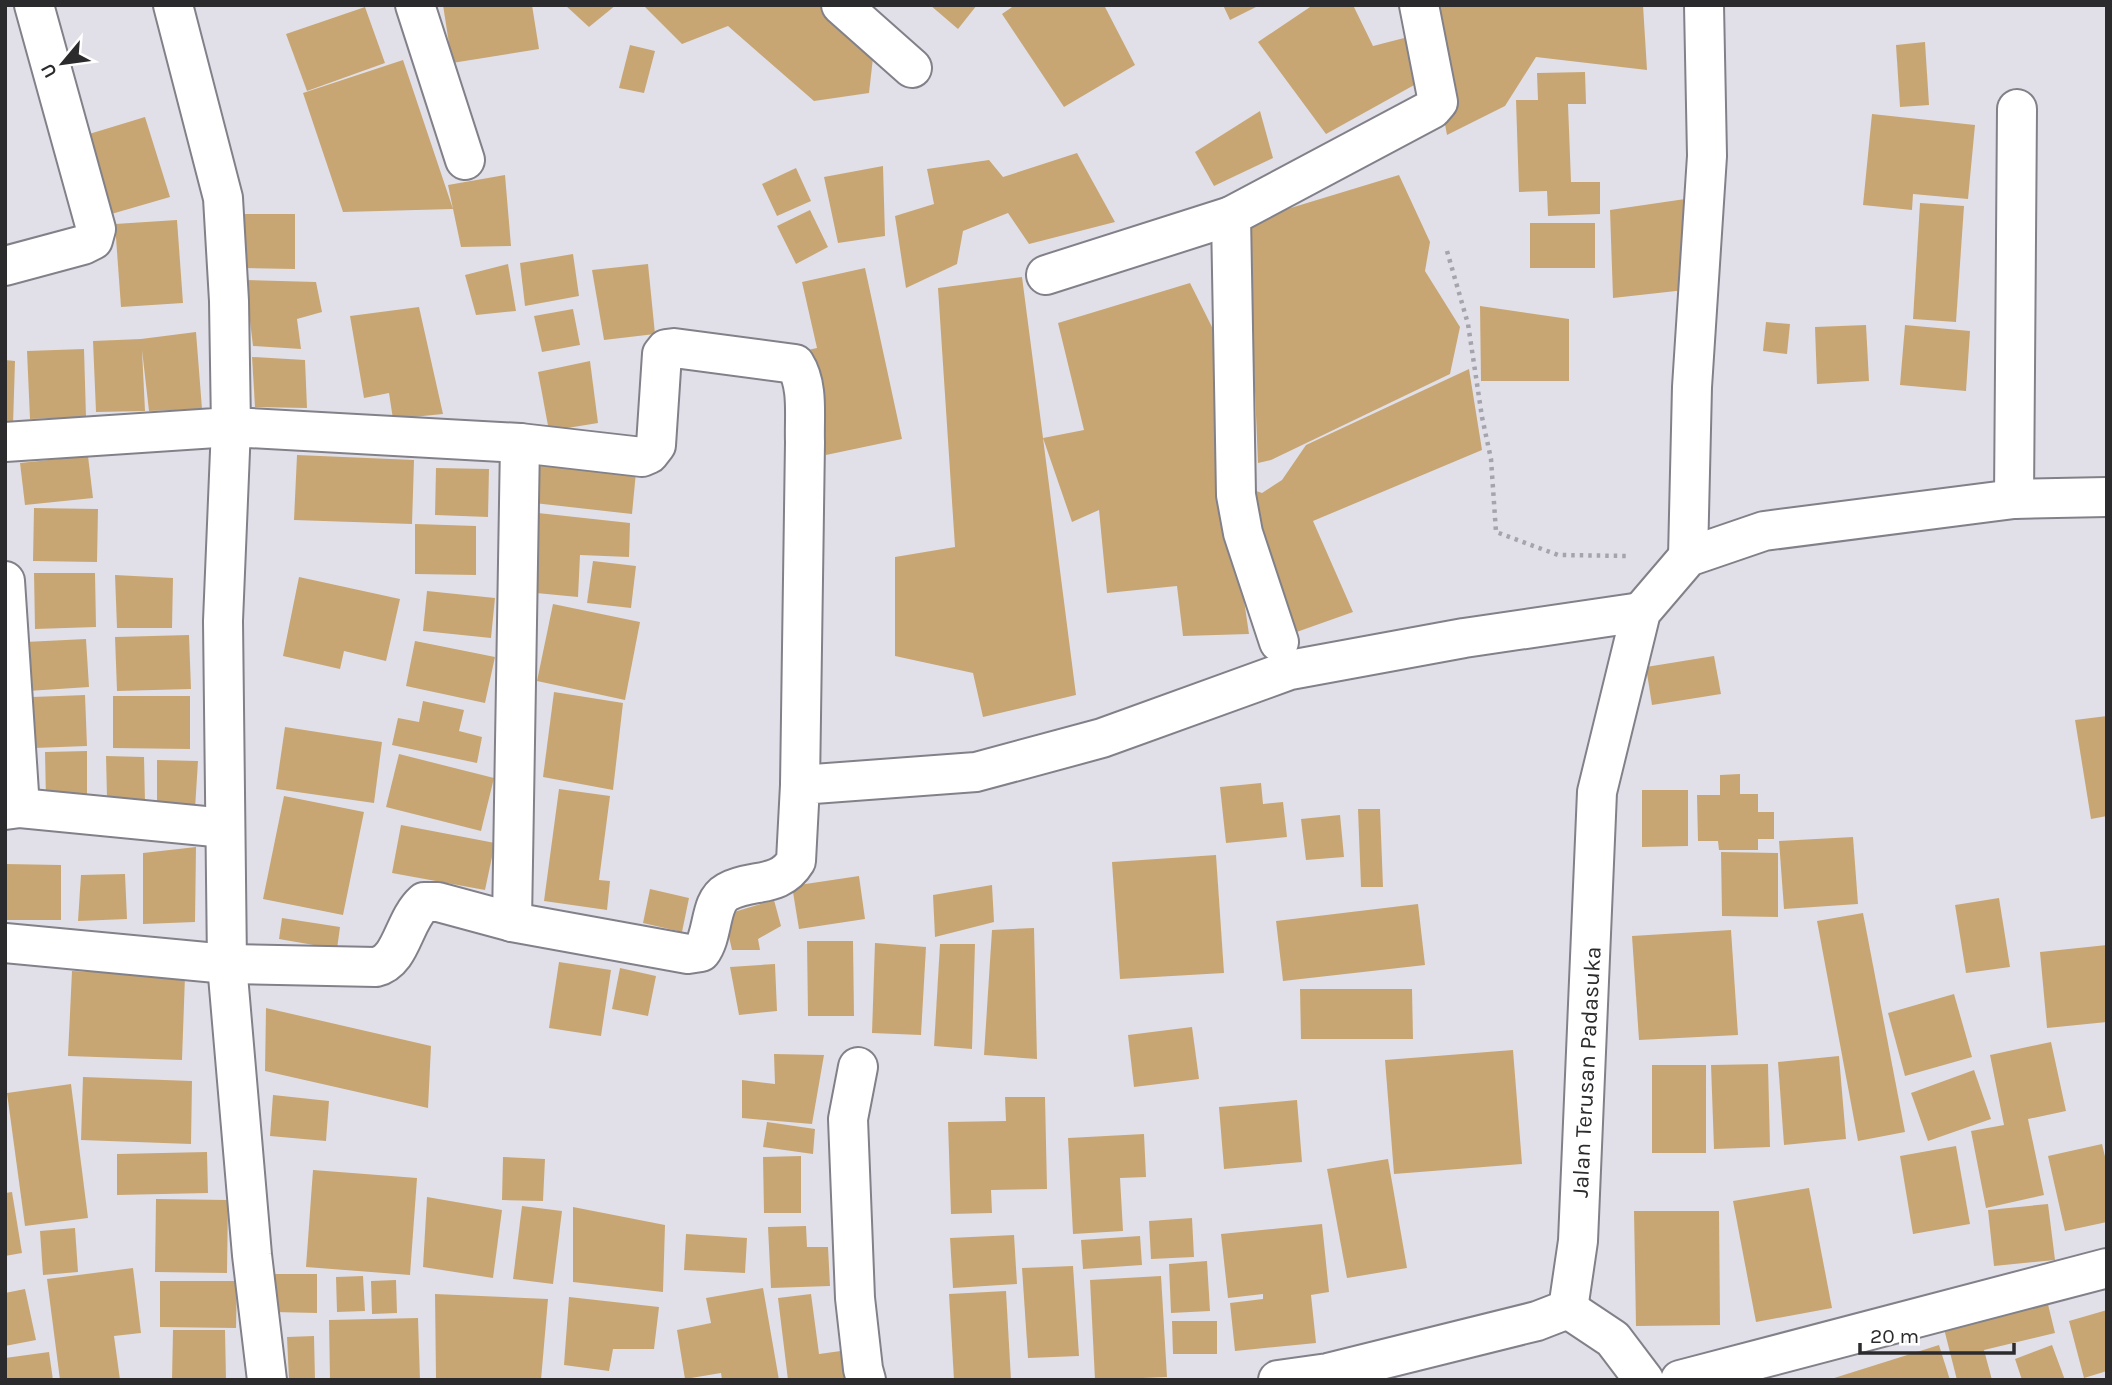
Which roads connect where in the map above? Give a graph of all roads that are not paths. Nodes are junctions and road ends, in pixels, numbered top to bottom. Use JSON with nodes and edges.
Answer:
{"nodes":[{"id":1,"x":34,"y":5,"type":"edge"},
{"id":2,"x":173,"y":5,"type":"edge"},
{"id":3,"x":415,"y":5,"type":"edge"},
{"id":4,"x":841,"y":5,"type":"edge"},
{"id":5,"x":1419,"y":5,"type":"edge"},
{"id":6,"x":1704,"y":5,"type":"edge"},
{"id":7,"x":912,"y":68,"type":"dead end"},
{"id":8,"x":2017,"y":109,"type":"dead end"},
{"id":9,"x":465,"y":160,"type":"dead end"},
{"id":10,"x":1231,"y":216,"type":"junction"},
{"id":11,"x":5,"y":266,"type":"edge"},
{"id":12,"x":1046,"y":275,"type":"dead end"},
{"id":13,"x":231,"y":427,"type":"junction"},
{"id":14,"x":5,"y":442,"type":"edge"},
{"id":15,"x":520,"y":443,"type":"junction"},
{"id":16,"x":2107,"y":496,"type":"edge"},
{"id":17,"x":2014,"y":499,"type":"junction"},
{"id":18,"x":1688,"y":557,"type":"junction"},
{"id":19,"x":5,"y":581,"type":"edge"},
{"id":20,"x":1641,"y":612,"type":"junction"},
{"id":21,"x":1279,"y":642,"type":"dead end"},
{"id":22,"x":800,"y":785,"type":"junction"},
{"id":23,"x":13,"y":809,"type":"edge"},
{"id":24,"x":225,"y":828,"type":"junction"},
{"id":25,"x":512,"y":922,"type":"junction"},
{"id":26,"x":5,"y":943,"type":"edge"},
{"id":27,"x":227,"y":964,"type":"junction"},
{"id":28,"x":858,"y":1067,"type":"dead end"},
{"id":29,"x":2107,"y":1268,"type":"edge"},
{"id":30,"x":1568,"y":1309,"type":"junction"},
{"id":31,"x":267,"y":1380,"type":"edge"},
{"id":32,"x":866,"y":1380,"type":"edge"},
{"id":33,"x":1278,"y":1380,"type":"edge"},
{"id":34,"x":1644,"y":1380,"type":"edge"},
{"id":35,"x":1680,"y":1380,"type":"edge"}],
"edges":[{"from":1,"to":11,"type":"street"},
{"from":2,"to":13,"type":"street"},
{"from":3,"to":9,"type":"street"},
{"from":4,"to":7,"type":"street"},
{"from":5,"to":10,"type":"street"},
{"from":6,"to":18,"type":"street"},
{"from":8,"to":17,"type":"street"},
{"from":10,"to":12,"type":"street"},
{"from":10,"to":21,"type":"street"},
{"from":13,"to":14,"type":"street"},
{"from":13,"to":15,"type":"street"},
{"from":13,"to":24,"type":"street"},
{"from":15,"to":22,"type":"street"},
{"from":15,"to":25,"type":"street"},
{"from":16,"to":17,"type":"street"},
{"from":17,"to":18,"type":"street"},
{"from":18,"to":20,"type":"street","name":"Jalan Terusan Padasuka"},
{"from":19,"to":23,"type":"street"},
{"from":20,"to":22,"type":"street"},
{"from":20,"to":30,"type":"street","name":"Jalan Terusan Padasuka"},
{"from":22,"to":25,"type":"street"},
{"from":23,"to":24,"type":"street"},
{"from":24,"to":27,"type":"street"},
{"from":25,"to":27,"type":"street"},
{"from":26,"to":27,"type":"street"},
{"from":27,"to":31,"type":"street"},
{"from":28,"to":32,"type":"street"},
{"from":29,"to":35,"type":"street"},
{"from":30,"to":33,"type":"street"},
{"from":30,"to":34,"type":"street"}]}
